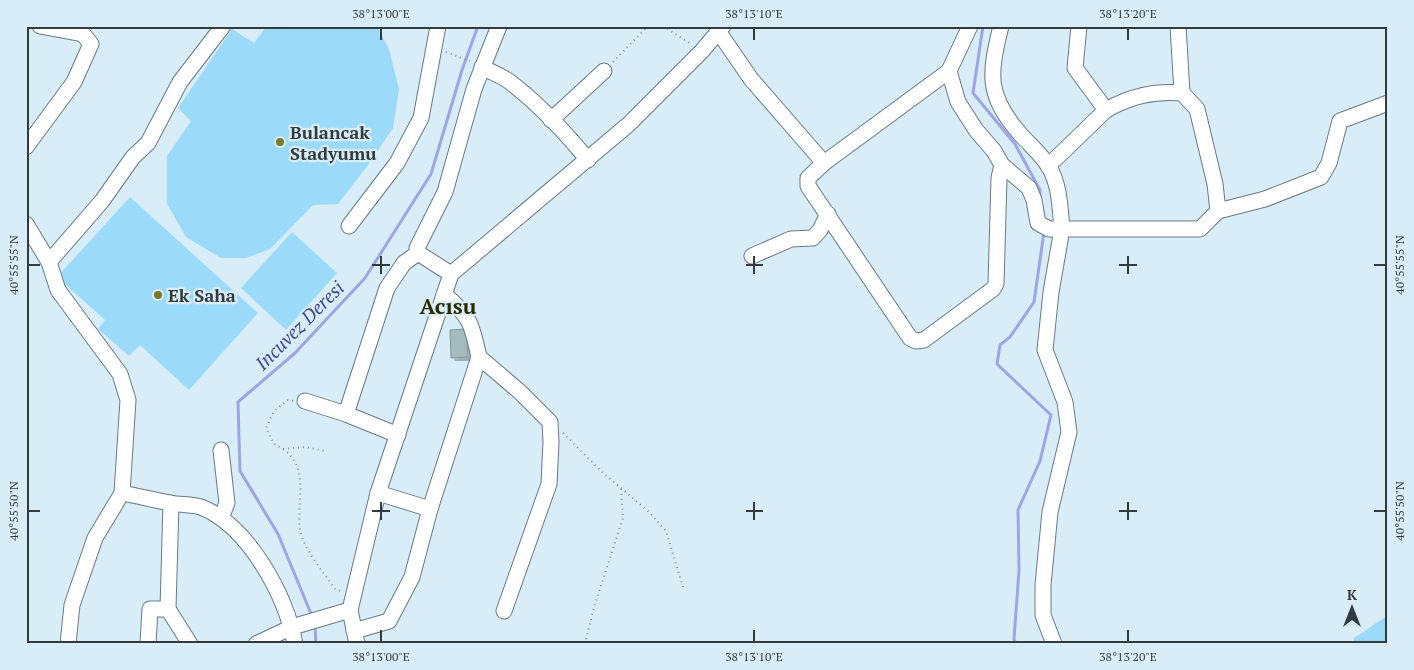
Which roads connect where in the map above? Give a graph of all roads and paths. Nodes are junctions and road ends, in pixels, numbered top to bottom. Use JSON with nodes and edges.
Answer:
{"nodes":[{"id":1,"x":40,"y":26,"type":"edge"},
{"id":2,"x":223,"y":26,"type":"edge"},
{"id":3,"x":438,"y":26,"type":"edge"},
{"id":4,"x":499,"y":26,"type":"edge"},
{"id":5,"x":648,"y":26,"type":"edge"},
{"id":6,"x":663,"y":26,"type":"edge"},
{"id":7,"x":970,"y":26,"type":"edge"},
{"id":8,"x":1001,"y":26,"type":"edge"},
{"id":9,"x":1079,"y":26,"type":"edge"},
{"id":10,"x":1178,"y":26,"type":"edge"},
{"id":11,"x":721,"y":29,"type":"edge"},
{"id":12,"x":702,"y":51,"type":"junction"},
{"id":13,"x":447,"y":52,"type":"dead end"},
{"id":14,"x":479,"y":66,"type":"junction"},
{"id":15,"x":604,"y":71,"type":"joint"},
{"id":16,"x":949,"y":71,"type":"junction"},
{"id":17,"x":1182,"y":93,"type":"junction"},
{"id":18,"x":1388,"y":103,"type":"edge"},
{"id":19,"x":1106,"y":110,"type":"junction"},
{"id":20,"x":551,"y":120,"type":"junction"},
{"id":21,"x":26,"y":148,"type":"edge"},
{"id":22,"x":588,"y":160,"type":"junction"},
{"id":23,"x":824,"y":163,"type":"junction"},
{"id":24,"x":1002,"y":165,"type":"junction"},
{"id":25,"x":1048,"y":166,"type":"junction"},
{"id":26,"x":1218,"y":211,"type":"junction"},
{"id":27,"x":828,"y":214,"type":"junction"},
{"id":28,"x":26,"y":224,"type":"edge"},
{"id":29,"x":349,"y":226,"type":"dead end"},
{"id":30,"x":1050,"y":227,"type":"junction"},
{"id":31,"x":418,"y":253,"type":"junction"},
{"id":32,"x":752,"y":256,"type":"dead end"},
{"id":33,"x":49,"y":262,"type":"junction"},
{"id":34,"x":451,"y":274,"type":"junction"},
{"id":35,"x":444,"y":294,"type":"junction"},
{"id":36,"x":479,"y":357,"type":"junction"},
{"id":37,"x":305,"y":401,"type":"joint"},
{"id":38,"x":346,"y":414,"type":"junction"},
{"id":39,"x":550,"y":422,"type":"junction"},
{"id":40,"x":398,"y":435,"type":"junction"},
{"id":41,"x":284,"y":449,"type":"junction"},
{"id":42,"x":221,"y":450,"type":"dead end"},
{"id":43,"x":325,"y":451,"type":"dead end"},
{"id":44,"x":621,"y":488,"type":"junction"},
{"id":45,"x":122,"y":493,"type":"junction"},
{"id":46,"x":378,"y":493,"type":"junction"},
{"id":47,"x":171,"y":503,"type":"junction"},
{"id":48,"x":430,"y":509,"type":"junction"},
{"id":49,"x":221,"y":518,"type":"junction"},
{"id":50,"x":683,"y":587,"type":"dead end"},
{"id":51,"x":354,"y":593,"type":"junction"},
{"id":52,"x":168,"y":609,"type":"junction"},
{"id":53,"x":350,"y":610,"type":"junction"},
{"id":54,"x":504,"y":611,"type":"dead end"},
{"id":55,"x":292,"y":627,"type":"junction"},
{"id":56,"x":355,"y":637,"type":"edge"},
{"id":57,"x":68,"y":644,"type":"edge"},
{"id":58,"x":148,"y":644,"type":"edge"},
{"id":59,"x":190,"y":644,"type":"edge"},
{"id":60,"x":256,"y":644,"type":"edge"},
{"id":61,"x":295,"y":644,"type":"edge"},
{"id":62,"x":585,"y":644,"type":"edge"},
{"id":63,"x":1054,"y":644,"type":"edge"}],
"edges":[{"from":1,"to":21,"type":"street"},
{"from":2,"to":33,"type":"street"},
{"from":3,"to":29,"type":"street"},
{"from":4,"to":14,"type":"street"},
{"from":5,"to":15,"type":"path"},
{"from":6,"to":12,"type":"path"},
{"from":7,"to":16,"type":"street"},
{"from":8,"to":25,"type":"street"},
{"from":9,"to":19,"type":"street"},
{"from":10,"to":17,"type":"street"},
{"from":11,"to":12,"type":"street"},
{"from":11,"to":23,"type":"street"},
{"from":12,"to":22,"type":"street"},
{"from":13,"to":14,"type":"path"},
{"from":14,"to":20,"type":"street"},
{"from":14,"to":31,"type":"street"},
{"from":15,"to":20,"type":"street"},
{"from":16,"to":23,"type":"street"},
{"from":16,"to":24,"type":"street"},
{"from":17,"to":19,"type":"street"},
{"from":17,"to":26,"type":"street"},
{"from":18,"to":26,"type":"street"},
{"from":19,"to":25,"type":"street"},
{"from":20,"to":22,"type":"street"},
{"from":22,"to":34,"type":"street"},
{"from":23,"to":27,"type":"street"},
{"from":24,"to":27,"type":"street"},
{"from":24,"to":30,"type":"street"},
{"from":25,"to":30,"type":"street"},
{"from":26,"to":30,"type":"street"},
{"from":27,"to":32,"type":"street"},
{"from":28,"to":33,"type":"street"},
{"from":30,"to":63,"type":"street"},
{"from":31,"to":34,"type":"street"},
{"from":31,"to":38,"type":"street"},
{"from":33,"to":45,"type":"street"},
{"from":34,"to":35,"type":"street"},
{"from":35,"to":36,"type":"street"},
{"from":35,"to":40,"type":"street"},
{"from":36,"to":39,"type":"street"},
{"from":36,"to":48,"type":"street"},
{"from":37,"to":38,"type":"street"},
{"from":37,"to":41,"type":"path"},
{"from":38,"to":40,"type":"street"},
{"from":39,"to":44,"type":"path"},
{"from":39,"to":54,"type":"street"},
{"from":40,"to":46,"type":"street"},
{"from":41,"to":43,"type":"path"},
{"from":41,"to":51,"type":"path"},
{"from":42,"to":49,"type":"street"},
{"from":44,"to":50,"type":"path"},
{"from":44,"to":62,"type":"path"},
{"from":45,"to":47,"type":"street"},
{"from":45,"to":57,"type":"street"},
{"from":46,"to":48,"type":"street"},
{"from":46,"to":51,"type":"street"},
{"from":47,"to":49,"type":"street"},
{"from":47,"to":52,"type":"street"},
{"from":48,"to":56,"type":"street"},
{"from":49,"to":55,"type":"street"},
{"from":51,"to":53,"type":"street"},
{"from":52,"to":58,"type":"street"},
{"from":52,"to":59,"type":"street"},
{"from":53,"to":55,"type":"street"},
{"from":53,"to":56,"type":"street"},
{"from":55,"to":60,"type":"street"},
{"from":55,"to":61,"type":"street"}]}
